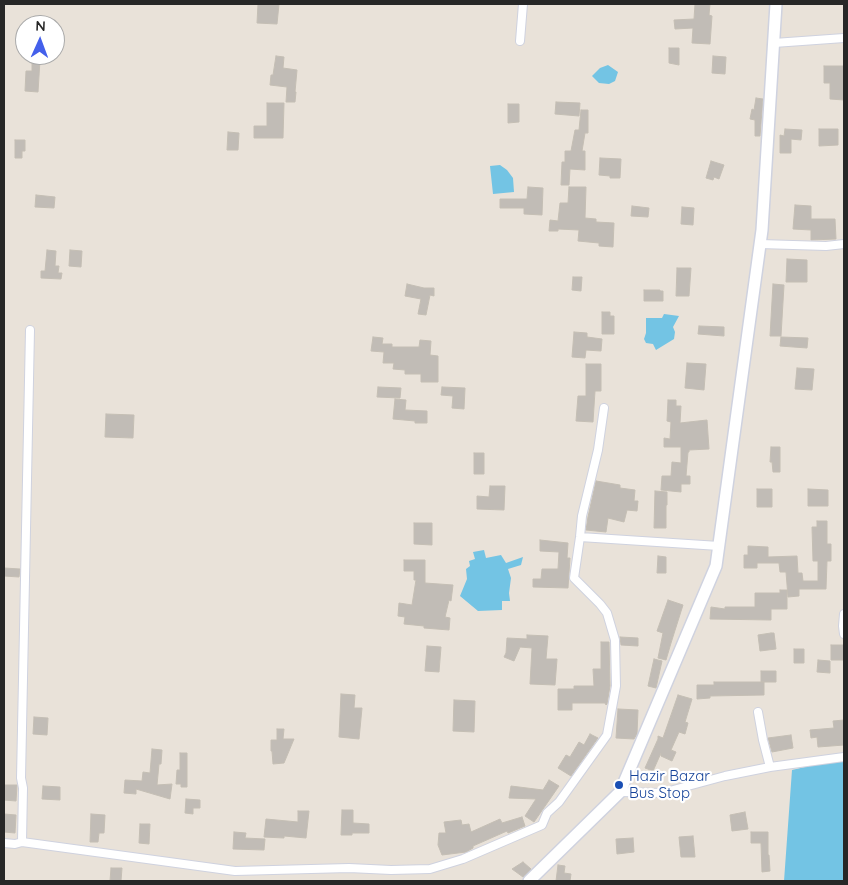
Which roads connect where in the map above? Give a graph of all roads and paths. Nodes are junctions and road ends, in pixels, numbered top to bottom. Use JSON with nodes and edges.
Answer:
{"nodes":[{"id":1,"x":523,"y":4,"type":"edge"},
{"id":2,"x":776,"y":4,"type":"edge"},
{"id":3,"x":844,"y":38,"type":"edge"},
{"id":4,"x":520,"y":41,"type":"dead end"},
{"id":5,"x":774,"y":44,"type":"junction"},
{"id":6,"x":760,"y":244,"type":"junction"},
{"id":7,"x":844,"y":244,"type":"edge"},
{"id":8,"x":30,"y":330,"type":"dead end"},
{"id":9,"x":604,"y":408,"type":"dead end"},
{"id":10,"x":580,"y":537,"type":"junction"},
{"id":11,"x":719,"y":546,"type":"junction"},
{"id":12,"x":844,"y":614,"type":"edge"},
{"id":13,"x":844,"y":634,"type":"edge"},
{"id":14,"x":758,"y":712,"type":"dead end"},
{"id":15,"x":844,"y":757,"type":"edge"},
{"id":16,"x":770,"y":767,"type":"junction"},
{"id":17,"x":620,"y":792,"type":"junction"},
{"id":18,"x":22,"y":842,"type":"junction"},
{"id":19,"x":4,"y":843,"type":"edge"},
{"id":20,"x":529,"y":881,"type":"edge"}],
"edges":[{"from":1,"to":4,"type":"street"},
{"from":2,"to":5,"type":"main road"},
{"from":3,"to":5,"type":"street"},
{"from":5,"to":6,"type":"main road"},
{"from":6,"to":7,"type":"street"},
{"from":6,"to":11,"type":"main road"},
{"from":8,"to":18,"type":"street"},
{"from":9,"to":10,"type":"street"},
{"from":10,"to":11,"type":"street"},
{"from":10,"to":18,"type":"street"},
{"from":11,"to":17,"type":"main road"},
{"from":12,"to":13,"type":"street"},
{"from":14,"to":16,"type":"street"},
{"from":15,"to":16,"type":"street"},
{"from":16,"to":17,"type":"street"},
{"from":17,"to":20,"type":"main road"},
{"from":18,"to":19,"type":"street"}]}
